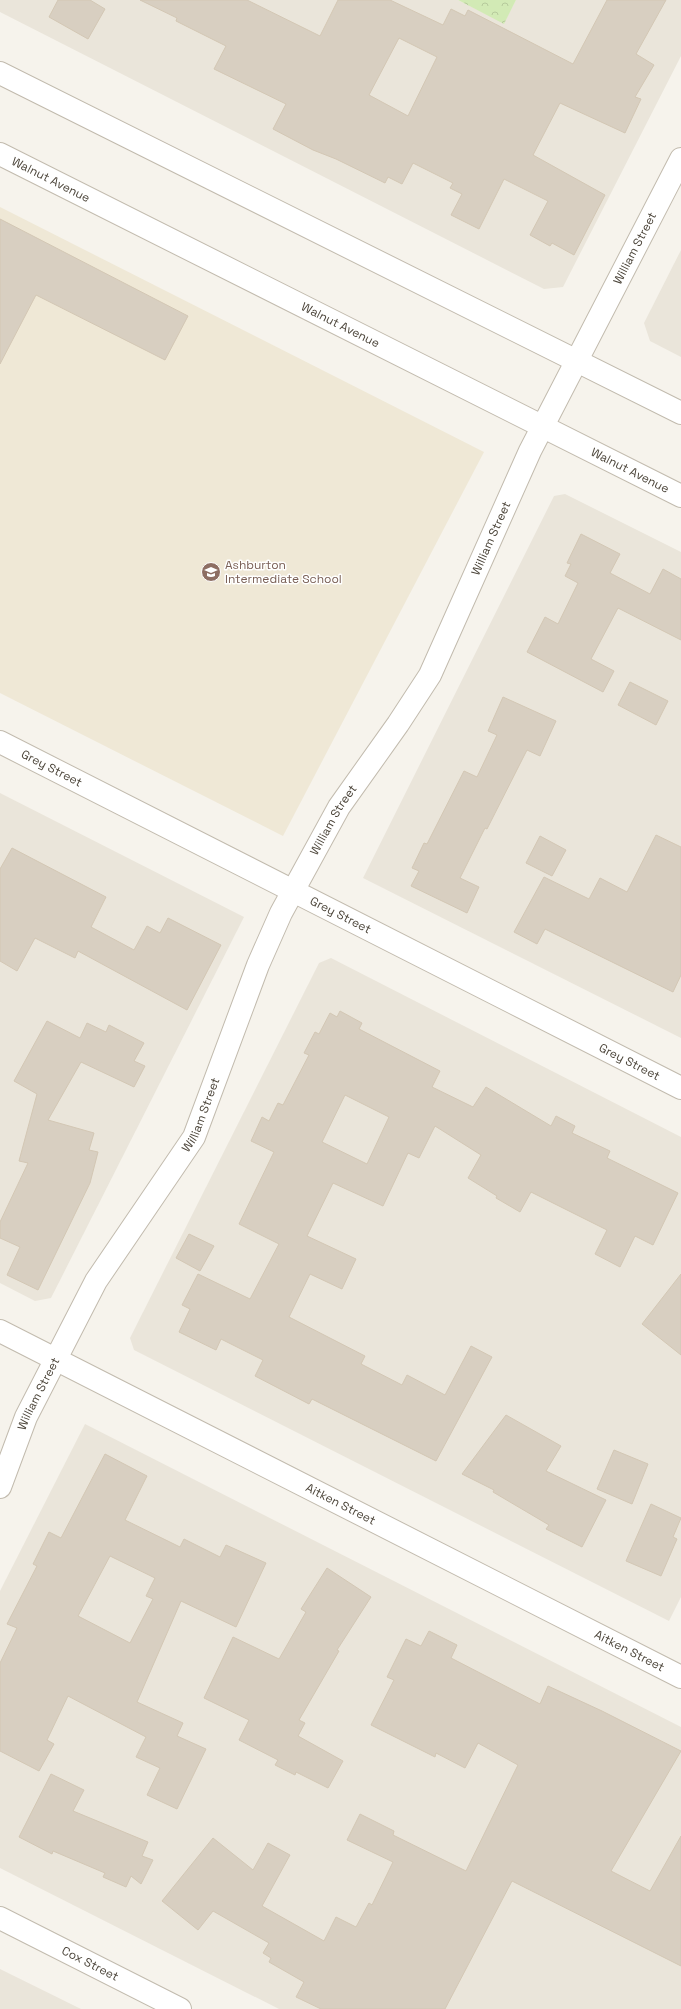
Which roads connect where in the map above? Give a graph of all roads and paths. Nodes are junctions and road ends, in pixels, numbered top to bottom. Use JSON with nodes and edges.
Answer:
{"nodes":[{"id":1,"x":0,"y":73,"type":"edge"},
{"id":2,"x":0,"y":154,"type":"edge"},
{"id":3,"x":681,"y":159,"type":"edge"},
{"id":4,"x":577,"y":360,"type":"junction"},
{"id":5,"x":681,"y":413,"type":"edge"},
{"id":6,"x":543,"y":426,"type":"junction"},
{"id":7,"x":681,"y":496,"type":"edge"},
{"id":8,"x":0,"y":742,"type":"edge"},
{"id":9,"x":294,"y":891,"type":"junction"},
{"id":10,"x":681,"y":1088,"type":"edge"},
{"id":11,"x":0,"y":1332,"type":"edge"},
{"id":12,"x":55,"y":1359,"type":"junction"},
{"id":13,"x":0,"y":1487,"type":"edge"},
{"id":14,"x":681,"y":1677,"type":"edge"},
{"id":15,"x":0,"y":1918,"type":"edge"},
{"id":16,"x":180,"y":2009,"type":"edge"}],
"edges":[{"from":1,"to":4,"type":"street"},
{"from":2,"to":6,"type":"street","name":"Walnut Avenue"},
{"from":3,"to":4,"type":"street","name":"William Street"},
{"from":4,"to":5,"type":"street"},
{"from":4,"to":6,"type":"street","name":"William Street"},
{"from":6,"to":7,"type":"street","name":"Walnut Avenue"},
{"from":6,"to":9,"type":"street","name":"William Street"},
{"from":8,"to":9,"type":"street","name":"Grey Street"},
{"from":9,"to":10,"type":"street","name":"Grey Street"},
{"from":9,"to":12,"type":"street","name":"William Street"},
{"from":11,"to":12,"type":"street","name":"Aitken Street"},
{"from":12,"to":13,"type":"street","name":"William Street"},
{"from":12,"to":14,"type":"street","name":"Aitken Street"},
{"from":15,"to":16,"type":"street","name":"Cox Street"}]}
